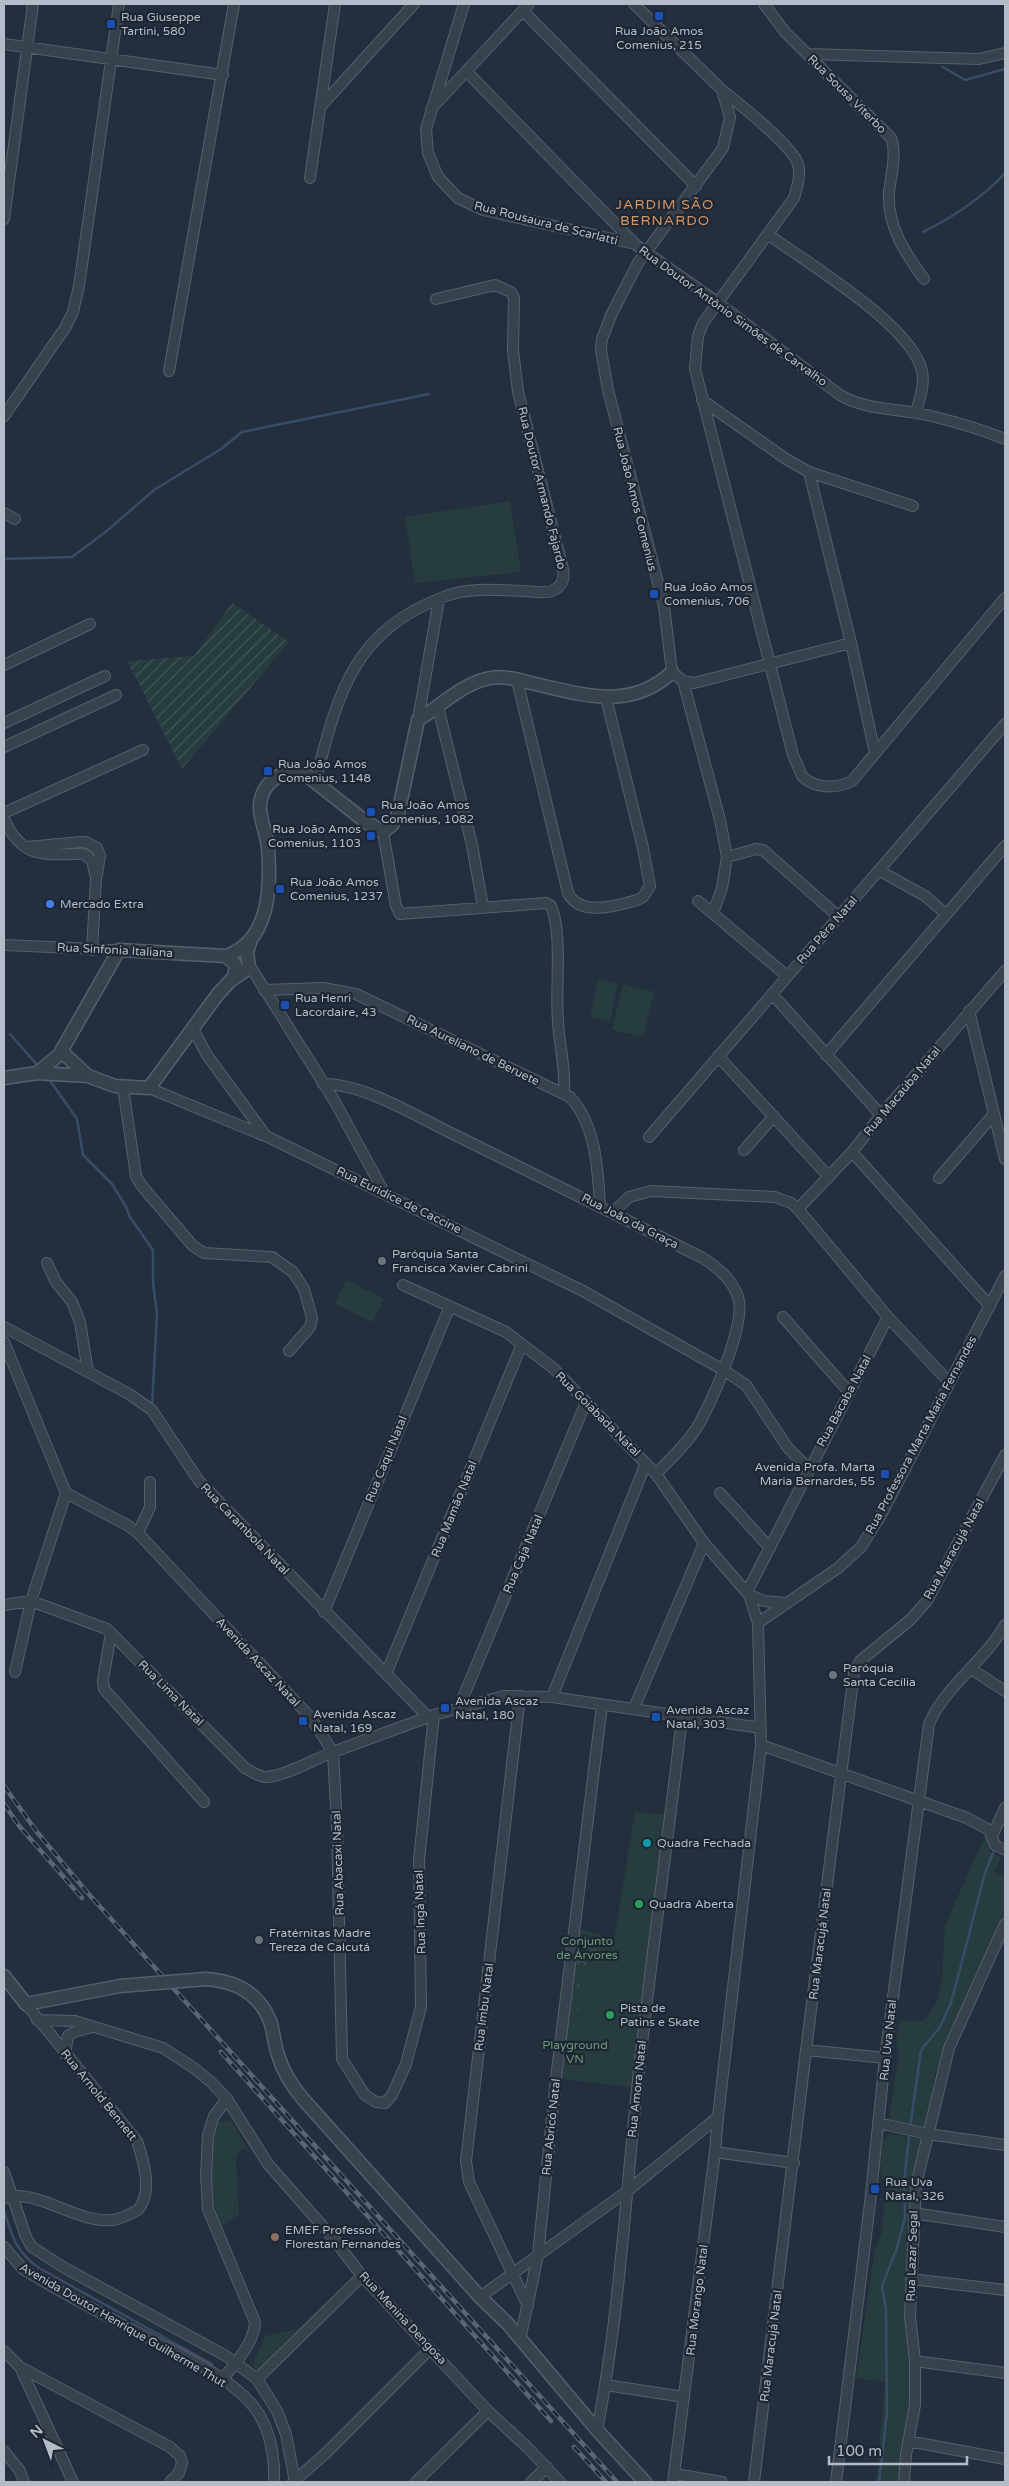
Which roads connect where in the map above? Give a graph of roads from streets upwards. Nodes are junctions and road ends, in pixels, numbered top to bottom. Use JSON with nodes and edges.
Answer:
{"nodes":[{"id":1,"x":33,"y":4,"type":"edge"},
{"id":2,"x":119,"y":4,"type":"edge"},
{"id":3,"x":234,"y":4,"type":"edge"},
{"id":4,"x":335,"y":4,"type":"edge"},
{"id":5,"x":414,"y":4,"type":"edge"},
{"id":6,"x":464,"y":4,"type":"edge"},
{"id":7,"x":764,"y":4,"type":"edge"},
{"id":8,"x":641,"y":6,"type":"edge"},
{"id":9,"x":526,"y":7,"type":"edge"},
{"id":10,"x":4,"y":44,"type":"edge"},
{"id":11,"x":26,"y":47,"type":"junction"},
{"id":12,"x":1005,"y":53,"type":"edge"},
{"id":13,"x":807,"y":54,"type":"junction"},
{"id":14,"x":112,"y":60,"type":"junction"},
{"id":15,"x":468,"y":72,"type":"junction"},
{"id":16,"x":222,"y":75,"type":"junction"},
{"id":17,"x":722,"y":90,"type":"junction"},
{"id":18,"x":321,"y":106,"type":"junction"},
{"id":19,"x":430,"y":111,"type":"junction"},
{"id":20,"x":310,"y":178,"type":"dead end"},
{"id":21,"x":696,"y":186,"type":"junction"},
{"id":22,"x":4,"y":219,"type":"edge"},
{"id":23,"x":768,"y":235,"type":"junction"},
{"id":24,"x":636,"y":244,"type":"junction"},
{"id":25,"x":646,"y":252,"type":"junction"},
{"id":26,"x":924,"y":280,"type":"dead end"},
{"id":27,"x":436,"y":299,"type":"dead end"},
{"id":28,"x":717,"y":302,"type":"junction"},
{"id":29,"x":169,"y":371,"type":"dead end"},
{"id":30,"x":702,"y":400,"type":"junction"},
{"id":31,"x":916,"y":413,"type":"junction"},
{"id":32,"x":4,"y":416,"type":"edge"},
{"id":33,"x":1005,"y":439,"type":"edge"},
{"id":34,"x":809,"y":472,"type":"junction"},
{"id":35,"x":913,"y":506,"type":"dead end"},
{"id":36,"x":4,"y":512,"type":"edge"},
{"id":37,"x":15,"y":519,"type":"dead end"},
{"id":38,"x":1005,"y":598,"type":"edge"},
{"id":39,"x":439,"y":599,"type":"junction"},
{"id":40,"x":90,"y":624,"type":"dead end"},
{"id":41,"x":851,"y":643,"type":"junction"},
{"id":42,"x":770,"y":664,"type":"junction"},
{"id":43,"x":4,"y":665,"type":"edge"},
{"id":44,"x":672,"y":672,"type":"junction"},
{"id":45,"x":105,"y":676,"type":"dead end"},
{"id":46,"x":517,"y":680,"type":"junction"},
{"id":47,"x":683,"y":681,"type":"junction"},
{"id":48,"x":116,"y":695,"type":"dead end"},
{"id":49,"x":606,"y":698,"type":"junction"},
{"id":50,"x":438,"y":707,"type":"junction"},
{"id":51,"x":418,"y":720,"type":"junction"},
{"id":52,"x":4,"y":723,"type":"edge"},
{"id":53,"x":1005,"y":724,"type":"edge"},
{"id":54,"x":4,"y":747,"type":"edge"},
{"id":55,"x":144,"y":750,"type":"dead end"},
{"id":56,"x":875,"y":753,"type":"junction"},
{"id":57,"x":316,"y":782,"type":"junction"},
{"id":58,"x":4,"y":813,"type":"edge"},
{"id":59,"x":4,"y":819,"type":"edge"},
{"id":60,"x":383,"y":832,"type":"junction"},
{"id":61,"x":1005,"y":846,"type":"edge"},
{"id":62,"x":26,"y":847,"type":"junction"},
{"id":63,"x":727,"y":857,"type":"junction"},
{"id":64,"x":880,"y":871,"type":"junction"},
{"id":65,"x":96,"y":879,"type":"junction"},
{"id":66,"x":698,"y":901,"type":"dead end"},
{"id":67,"x":483,"y":907,"type":"junction"},
{"id":68,"x":713,"y":913,"type":"junction"},
{"id":69,"x":946,"y":914,"type":"junction"},
{"id":70,"x":839,"y":917,"type":"junction"},
{"id":71,"x":4,"y":945,"type":"edge"},
{"id":72,"x":92,"y":950,"type":"junction"},
{"id":73,"x":119,"y":950,"type":"junction"},
{"id":74,"x":247,"y":954,"type":"junction"},
{"id":75,"x":226,"y":956,"type":"junction"},
{"id":76,"x":1005,"y":971,"type":"edge"},
{"id":77,"x":787,"y":976,"type":"junction"},
{"id":78,"x":230,"y":981,"type":"junction"},
{"id":79,"x":264,"y":990,"type":"junction"},
{"id":80,"x":772,"y":994,"type":"junction"},
{"id":81,"x":969,"y":1012,"type":"junction"},
{"id":82,"x":192,"y":1029,"type":"junction"},
{"id":83,"x":62,"y":1051,"type":"junction"},
{"id":84,"x":826,"y":1055,"type":"junction"},
{"id":85,"x":718,"y":1056,"type":"junction"},
{"id":86,"x":37,"y":1073,"type":"junction"},
{"id":87,"x":88,"y":1076,"type":"junction"},
{"id":88,"x":4,"y":1078,"type":"edge"},
{"id":89,"x":323,"y":1084,"type":"junction"},
{"id":90,"x":123,"y":1087,"type":"junction"},
{"id":91,"x":149,"y":1088,"type":"junction"},
{"id":92,"x":564,"y":1093,"type":"junction"},
{"id":93,"x":994,"y":1114,"type":"junction"},
{"id":94,"x":881,"y":1115,"type":"junction"},
{"id":95,"x":774,"y":1116,"type":"junction"},
{"id":96,"x":266,"y":1136,"type":"junction"},
{"id":97,"x":649,"y":1137,"type":"dead end"},
{"id":98,"x":744,"y":1150,"type":"dead end"},
{"id":99,"x":852,"y":1152,"type":"junction"},
{"id":100,"x":1005,"y":1159,"type":"edge"},
{"id":101,"x":829,"y":1177,"type":"junction"},
{"id":102,"x":939,"y":1178,"type":"dead end"},
{"id":103,"x":386,"y":1194,"type":"junction"},
{"id":104,"x":600,"y":1206,"type":"junction"},
{"id":105,"x":798,"y":1210,"type":"junction"},
{"id":106,"x":612,"y":1213,"type":"junction"},
{"id":107,"x":47,"y":1263,"type":"dead end"},
{"id":108,"x":1005,"y":1276,"type":"edge"},
{"id":109,"x":403,"y":1285,"type":"dead end"},
{"id":110,"x":450,"y":1306,"type":"junction"},
{"id":111,"x":990,"y":1306,"type":"junction"},
{"id":112,"x":783,"y":1317,"type":"dead end"},
{"id":113,"x":888,"y":1317,"type":"junction"},
{"id":114,"x":4,"y":1326,"type":"edge"},
{"id":115,"x":4,"y":1342,"type":"edge"},
{"id":116,"x":522,"y":1344,"type":"junction"},
{"id":117,"x":289,"y":1351,"type":"dead end"},
{"id":118,"x":725,"y":1371,"type":"junction"},
{"id":119,"x":88,"y":1372,"type":"junction"},
{"id":120,"x":948,"y":1382,"type":"junction"},
{"id":121,"x":849,"y":1392,"type":"junction"},
{"id":122,"x":586,"y":1402,"type":"junction"},
{"id":123,"x":1005,"y":1455,"type":"edge"},
{"id":124,"x":646,"y":1463,"type":"junction"},
{"id":125,"x":809,"y":1469,"type":"junction"},
{"id":126,"x":656,"y":1474,"type":"junction"},
{"id":127,"x":150,"y":1482,"type":"dead end"},
{"id":128,"x":66,"y":1493,"type":"junction"},
{"id":129,"x":720,"y":1493,"type":"dead end"},
{"id":130,"x":138,"y":1533,"type":"junction"},
{"id":131,"x":704,"y":1543,"type":"junction"},
{"id":132,"x":770,"y":1548,"type":"junction"},
{"id":133,"x":748,"y":1594,"type":"junction"},
{"id":134,"x":31,"y":1601,"type":"junction"},
{"id":135,"x":785,"y":1603,"type":"junction"},
{"id":136,"x":4,"y":1605,"type":"edge"},
{"id":137,"x":324,"y":1612,"type":"junction"},
{"id":138,"x":758,"y":1623,"type":"junction"},
{"id":139,"x":1005,"y":1625,"type":"edge"},
{"id":140,"x":111,"y":1633,"type":"junction"},
{"id":141,"x":971,"y":1669,"type":"junction"},
{"id":142,"x":16,"y":1672,"type":"dead end"},
{"id":143,"x":386,"y":1674,"type":"junction"},
{"id":144,"x":1005,"y":1691,"type":"edge"},
{"id":145,"x":520,"y":1696,"type":"junction"},
{"id":146,"x":552,"y":1697,"type":"junction"},
{"id":147,"x":602,"y":1705,"type":"junction"},
{"id":148,"x":459,"y":1706,"type":"junction"},
{"id":149,"x":634,"y":1708,"type":"junction"},
{"id":150,"x":431,"y":1716,"type":"junction"},
{"id":151,"x":682,"y":1717,"type":"junction"},
{"id":152,"x":761,"y":1728,"type":"junction"},
{"id":153,"x":760,"y":1745,"type":"junction"},
{"id":154,"x":333,"y":1752,"type":"junction"},
{"id":155,"x":842,"y":1775,"type":"junction"},
{"id":156,"x":918,"y":1801,"type":"junction"},
{"id":157,"x":204,"y":1802,"type":"dead end"},
{"id":158,"x":1005,"y":1808,"type":"edge"},
{"id":159,"x":992,"y":1836,"type":"junction"},
{"id":160,"x":1005,"y":1850,"type":"edge"},
{"id":161,"x":1005,"y":1924,"type":"edge"},
{"id":162,"x":4,"y":1976,"type":"edge"},
{"id":163,"x":26,"y":2004,"type":"junction"},
{"id":164,"x":37,"y":2020,"type":"junction"},
{"id":165,"x":93,"y":2027,"type":"junction"},
{"id":166,"x":806,"y":2050,"type":"junction"},
{"id":167,"x":65,"y":2054,"type":"junction"},
{"id":168,"x":885,"y":2058,"type":"junction"},
{"id":169,"x":227,"y":2099,"type":"junction"},
{"id":170,"x":385,"y":2103,"type":"joint"},
{"id":171,"x":718,"y":2117,"type":"junction"},
{"id":172,"x":879,"y":2123,"type":"junction"},
{"id":173,"x":924,"y":2133,"type":"junction"},
{"id":174,"x":1005,"y":2143,"type":"edge"},
{"id":175,"x":715,"y":2152,"type":"junction"},
{"id":176,"x":794,"y":2163,"type":"junction"},
{"id":177,"x":4,"y":2172,"type":"edge"},
{"id":178,"x":626,"y":2192,"type":"junction"},
{"id":179,"x":8,"y":2197,"type":"edge"},
{"id":180,"x":913,"y":2213,"type":"junction"},
{"id":181,"x":1005,"y":2227,"type":"edge"},
{"id":182,"x":4,"y":2247,"type":"edge"},
{"id":183,"x":538,"y":2255,"type":"junction"},
{"id":184,"x":512,"y":2273,"type":"junction"},
{"id":185,"x":362,"y":2276,"type":"junction"},
{"id":186,"x":911,"y":2279,"type":"junction"},
{"id":187,"x":1005,"y":2290,"type":"edge"},
{"id":188,"x":480,"y":2297,"type":"junction"},
{"id":189,"x":528,"y":2306,"type":"junction"},
{"id":190,"x":520,"y":2340,"type":"junction"},
{"id":191,"x":430,"y":2349,"type":"junction"},
{"id":192,"x":4,"y":2351,"type":"edge"},
{"id":193,"x":915,"y":2361,"type":"junction"},
{"id":194,"x":235,"y":2362,"type":"junction"},
{"id":195,"x":20,"y":2367,"type":"junction"},
{"id":196,"x":1005,"y":2373,"type":"edge"},
{"id":197,"x":257,"y":2379,"type":"junction"},
{"id":198,"x":222,"y":2380,"type":"junction"},
{"id":199,"x":606,"y":2384,"type":"junction"},
{"id":200,"x":684,"y":2397,"type":"junction"},
{"id":201,"x":269,"y":2400,"type":"junction"},
{"id":202,"x":255,"y":2408,"type":"junction"},
{"id":203,"x":488,"y":2411,"type":"junction"},
{"id":204,"x":597,"y":2430,"type":"junction"},
{"id":205,"x":908,"y":2441,"type":"junction"},
{"id":206,"x":4,"y":2451,"type":"edge"},
{"id":207,"x":1005,"y":2459,"type":"edge"},
{"id":208,"x":547,"y":2467,"type":"junction"},
{"id":209,"x":674,"y":2478,"type":"edge"},
{"id":210,"x":24,"y":2482,"type":"edge"},
{"id":211,"x":72,"y":2482,"type":"edge"},
{"id":212,"x":170,"y":2482,"type":"edge"},
{"id":213,"x":274,"y":2482,"type":"edge"},
{"id":214,"x":294,"y":2482,"type":"edge"},
{"id":215,"x":416,"y":2482,"type":"edge"},
{"id":216,"x":531,"y":2482,"type":"edge"},
{"id":217,"x":560,"y":2482,"type":"edge"},
{"id":218,"x":645,"y":2482,"type":"edge"},
{"id":219,"x":722,"y":2482,"type":"edge"},
{"id":220,"x":754,"y":2482,"type":"edge"},
{"id":221,"x":836,"y":2482,"type":"edge"},
{"id":222,"x":904,"y":2482,"type":"edge"}],
"edges":[{"from":1,"to":11,"type":"street"},
{"from":2,"to":14,"type":"street"},
{"from":3,"to":16,"type":"street"},
{"from":4,"to":18,"type":"street"},
{"from":5,"to":18,"type":"street"},
{"from":6,"to":19,"type":"street","name":"Rua Rousaura de Scarlatti"},
{"from":7,"to":13,"type":"street","name":"Rua Sousa Viterbo"},
{"from":8,"to":17,"type":"street","name":"Rua João Amos Comenius"},
{"from":9,"to":15,"type":"street"},
{"from":9,"to":21,"type":"street"},
{"from":10,"to":11,"type":"street"},
{"from":11,"to":14,"type":"street"},
{"from":11,"to":22,"type":"street"},
{"from":12,"to":13,"type":"street"},
{"from":13,"to":26,"type":"street","name":"Rua Sousa Viterbo"},
{"from":14,"to":16,"type":"street"},
{"from":14,"to":32,"type":"street"},
{"from":15,"to":19,"type":"street"},
{"from":15,"to":24,"type":"street","name":"Rua Doutor Antônio Simões de Carvalho"},
{"from":16,"to":29,"type":"street"},
{"from":17,"to":21,"type":"street","name":"Rua João Amos Comenius"},
{"from":17,"to":23,"type":"street"},
{"from":18,"to":20,"type":"street"},
{"from":19,"to":24,"type":"street","name":"Rua Rousaura de Scarlatti"},
{"from":21,"to":25,"type":"street","name":"Rua João Amos Comenius"},
{"from":23,"to":28,"type":"street"},
{"from":23,"to":31,"type":"street"},
{"from":24,"to":25,"type":"street","name":"Rua Doutor Antônio Simões de Carvalho"},
{"from":25,"to":28,"type":"street","name":"Rua Doutor Antônio Simões de Carvalho"},
{"from":25,"to":44,"type":"street","name":"Rua João Amos Comenius"},
{"from":27,"to":39,"type":"street","name":"Rua Doutor Armando Fajardo"},
{"from":28,"to":30,"type":"street"},
{"from":28,"to":31,"type":"street","name":"Rua Doutor Antônio Simões de Carvalho"},
{"from":30,"to":34,"type":"street"},
{"from":30,"to":42,"type":"street"},
{"from":31,"to":33,"type":"street","name":"Rua Doutor Antônio Simões de Carvalho"},
{"from":34,"to":35,"type":"street"},
{"from":34,"to":41,"type":"street"},
{"from":36,"to":37,"type":"street"},
{"from":38,"to":56,"type":"street"},
{"from":39,"to":51,"type":"street"},
{"from":39,"to":57,"type":"street","name":"Rua Doutor Armando Fajardo"},
{"from":40,"to":43,"type":"street"},
{"from":41,"to":42,"type":"street"},
{"from":41,"to":56,"type":"street"},
{"from":42,"to":47,"type":"street"},
{"from":42,"to":56,"type":"street"},
{"from":44,"to":47,"type":"street"},
{"from":44,"to":49,"type":"street"},
{"from":45,"to":52,"type":"street"},
{"from":46,"to":49,"type":"street"},
{"from":46,"to":49,"type":"street"},
{"from":46,"to":50,"type":"street"},
{"from":47,"to":63,"type":"street"},
{"from":48,"to":54,"type":"street"},
{"from":50,"to":51,"type":"street"},
{"from":50,"to":67,"type":"street"},
{"from":51,"to":60,"type":"street"},
{"from":53,"to":64,"type":"street","name":"Rua Pêra Natal"},
{"from":55,"to":58,"type":"street"},
{"from":57,"to":60,"type":"street"},
{"from":57,"to":74,"type":"street"},
{"from":59,"to":62,"type":"street"},
{"from":60,"to":67,"type":"street"},
{"from":61,"to":69,"type":"street"},
{"from":62,"to":65,"type":"street"},
{"from":62,"to":65,"type":"street"},
{"from":63,"to":68,"type":"street"},
{"from":63,"to":70,"type":"street"},
{"from":64,"to":69,"type":"street"},
{"from":64,"to":70,"type":"street","name":"Rua Pêra Natal"},
{"from":65,"to":72,"type":"street"},
{"from":66,"to":68,"type":"street"},
{"from":67,"to":92,"type":"street"},
{"from":68,"to":77,"type":"street"},
{"from":69,"to":84,"type":"street"},
{"from":70,"to":77,"type":"street","name":"Rua Pêra Natal"},
{"from":71,"to":72,"type":"street","name":"Rua Sinfonia Italiana"},
{"from":72,"to":73,"type":"street","name":"Rua Sinfonia Italiana"},
{"from":73,"to":75,"type":"street","name":"Rua Sinfonia Italiana"},
{"from":73,"to":83,"type":"street"},
{"from":74,"to":75,"type":"street"},
{"from":74,"to":78,"type":"street"},
{"from":74,"to":79,"type":"street"},
{"from":75,"to":78,"type":"street"},
{"from":76,"to":81,"type":"street","name":"Rua Macaúba Natal"},
{"from":77,"to":80,"type":"street","name":"Rua Pêra Natal"},
{"from":78,"to":82,"type":"street"},
{"from":79,"to":89,"type":"street"},
{"from":79,"to":92,"type":"street","name":"Rua Aureliano de Beruete"},
{"from":80,"to":84,"type":"street"},
{"from":80,"to":85,"type":"street","name":"Rua Pêra Natal"},
{"from":81,"to":93,"type":"street"},
{"from":81,"to":94,"type":"street","name":"Rua Macaúba Natal"},
{"from":82,"to":91,"type":"street"},
{"from":82,"to":96,"type":"street","name":"Rua Euridice de Caccine"},
{"from":83,"to":86,"type":"street"},
{"from":83,"to":87,"type":"street"},
{"from":84,"to":94,"type":"street"},
{"from":85,"to":95,"type":"street"},
{"from":85,"to":97,"type":"street","name":"Rua Pêra Natal"},
{"from":86,"to":87,"type":"street"},
{"from":86,"to":88,"type":"street"},
{"from":87,"to":90,"type":"street"},
{"from":89,"to":103,"type":"street"},
{"from":89,"to":104,"type":"street","name":"Rua João da Graça"},
{"from":90,"to":91,"type":"street"},
{"from":90,"to":117,"type":"street"},
{"from":91,"to":96,"type":"street"},
{"from":92,"to":104,"type":"street","name":"Rua Aureliano de Beruete"},
{"from":93,"to":100,"type":"street"},
{"from":93,"to":102,"type":"street"},
{"from":94,"to":99,"type":"street","name":"Rua Macaúba Natal"},
{"from":95,"to":98,"type":"street"},
{"from":95,"to":101,"type":"street"},
{"from":96,"to":103,"type":"street","name":"Rua Euridice de Caccine"},
{"from":99,"to":101,"type":"street","name":"Rua Macaúba Natal"},
{"from":99,"to":111,"type":"street"},
{"from":101,"to":105,"type":"street","name":"Rua Macaúba Natal"},
{"from":103,"to":118,"type":"street","name":"Rua Euridice de Caccine"},
{"from":104,"to":106,"type":"street","name":"Rua João da Graça"},
{"from":105,"to":106,"type":"street"},
{"from":105,"to":113,"type":"street"},
{"from":106,"to":118,"type":"street","name":"Rua João da Graça"},
{"from":107,"to":119,"type":"street"},
{"from":108,"to":111,"type":"street","name":"Rua Professora Marta Maria Fernandes"},
{"from":109,"to":110,"type":"street","name":"Rua Goiabada Natal"},
{"from":110,"to":116,"type":"street","name":"Rua Goiabada Natal"},
{"from":110,"to":137,"type":"street","name":"Rua Caqui Natal"},
{"from":111,"to":120,"type":"street","name":"Rua Professora Marta Maria Fernandes"},
{"from":112,"to":121,"type":"street"},
{"from":113,"to":120,"type":"street"},
{"from":113,"to":121,"type":"street","name":"Rua Bacaba Natal"},
{"from":114,"to":119,"type":"street","name":"Rua Carambola Natal"},
{"from":115,"to":128,"type":"street"},
{"from":116,"to":122,"type":"street","name":"Rua Goiabada Natal"},
{"from":116,"to":143,"type":"street","name":"Rua Mamão Natal"},
{"from":118,"to":125,"type":"street","name":"Rua Euridice de Caccine"},
{"from":118,"to":126,"type":"street","name":"Rua João da Graça"},
{"from":119,"to":137,"type":"street","name":"Rua Carambola Natal"},
{"from":120,"to":135,"type":"street","name":"Rua Professora Marta Maria Fernandes"},
{"from":121,"to":125,"type":"street","name":"Rua Bacaba Natal"},
{"from":122,"to":124,"type":"street","name":"Rua Goiabada Natal"},
{"from":122,"to":148,"type":"street","name":"Rua Caja Natal"},
{"from":123,"to":155,"type":"street","name":"Rua Maracujá Natal"},
{"from":124,"to":126,"type":"street","name":"Rua Goiabada Natal"},
{"from":124,"to":146,"type":"street"},
{"from":125,"to":132,"type":"street","name":"Rua Bacaba Natal"},
{"from":126,"to":131,"type":"street","name":"Rua Goiabada Natal"},
{"from":127,"to":130,"type":"street"},
{"from":128,"to":130,"type":"street","name":"Avenida Ascaz Natal"},
{"from":128,"to":134,"type":"street"},
{"from":129,"to":132,"type":"street"},
{"from":130,"to":154,"type":"street","name":"Avenida Ascaz Natal"},
{"from":131,"to":133,"type":"street","name":"Rua Goiabada Natal"},
{"from":131,"to":149,"type":"street"},
{"from":132,"to":133,"type":"street","name":"Rua Bacaba Natal"},
{"from":133,"to":135,"type":"street"},
{"from":133,"to":138,"type":"street","name":"Rua Goiabada Natal"},
{"from":134,"to":136,"type":"street","name":"Rua Lima Natal"},
{"from":134,"to":140,"type":"street","name":"Rua Lima Natal"},
{"from":134,"to":142,"type":"street"},
{"from":135,"to":138,"type":"street","name":"Rua Professora Marta Maria Fernandes"},
{"from":137,"to":143,"type":"street","name":"Rua Carambola Natal"},
{"from":138,"to":152,"type":"street"},
{"from":139,"to":141,"type":"street","name":"Rua Uva Natal"},
{"from":140,"to":154,"type":"street","name":"Rua Lima Natal"},
{"from":140,"to":157,"type":"street"},
{"from":141,"to":144,"type":"street"},
{"from":141,"to":156,"type":"street","name":"Rua Uva Natal"},
{"from":143,"to":150,"type":"street","name":"Rua Carambola Natal"},
{"from":145,"to":146,"type":"street"},
{"from":145,"to":148,"type":"street"},
{"from":145,"to":184,"type":"street","name":"Rua Imbu Natal"},
{"from":146,"to":147,"type":"street"},
{"from":147,"to":149,"type":"street"},
{"from":147,"to":183,"type":"street","name":"Rua Abricó Natal"},
{"from":148,"to":150,"type":"street"},
{"from":149,"to":151,"type":"street"},
{"from":150,"to":154,"type":"street"},
{"from":150,"to":170,"type":"street","name":"Rua Ingá Natal"},
{"from":151,"to":152,"type":"street"},
{"from":151,"to":178,"type":"street","name":"Rua Amora Natal"},
{"from":152,"to":153,"type":"street"},
{"from":153,"to":155,"type":"street"},
{"from":153,"to":171,"type":"street"},
{"from":154,"to":170,"type":"street","name":"Rua Abacaxi Natal"},
{"from":155,"to":156,"type":"street"},
{"from":155,"to":166,"type":"street","name":"Rua Maracujá Natal"},
{"from":156,"to":159,"type":"street"},
{"from":156,"to":168,"type":"street","name":"Rua Uva Natal"},
{"from":158,"to":159,"type":"street"},
{"from":159,"to":160,"type":"street"},
{"from":161,"to":173,"type":"street","name":"Rua Lazar Segal"},
{"from":162,"to":163,"type":"street","name":"Rua Arnold Bennett"},
{"from":163,"to":164,"type":"street","name":"Rua Arnold Bennett"},
{"from":163,"to":188,"type":"street","bridge":true},
{"from":164,"to":165,"type":"street","name":"Rua Menina Dengosa"},
{"from":164,"to":167,"type":"street","name":"Rua Arnold Bennett"},
{"from":165,"to":167,"type":"street"},
{"from":165,"to":169,"type":"street","name":"Rua Menina Dengosa"},
{"from":166,"to":168,"type":"street"},
{"from":166,"to":176,"type":"street","name":"Rua Maracujá Natal"},
{"from":167,"to":179,"type":"street","name":"Rua Arnold Bennett"},
{"from":168,"to":172,"type":"street","name":"Rua Uva Natal"},
{"from":169,"to":185,"type":"street","name":"Rua Menina Dengosa"},
{"from":169,"to":194,"type":"street"},
{"from":171,"to":175,"type":"street","name":"Rua Morango Natal"},
{"from":171,"to":178,"type":"street"},
{"from":172,"to":173,"type":"street"},
{"from":172,"to":221,"type":"street","name":"Rua Uva Natal"},
{"from":173,"to":174,"type":"street"},
{"from":173,"to":180,"type":"street","name":"Rua Lazar Segal"},
{"from":175,"to":176,"type":"street"},
{"from":175,"to":200,"type":"street","name":"Rua Morango Natal"},
{"from":176,"to":220,"type":"street","name":"Rua Maracujá Natal"},
{"from":177,"to":179,"type":"street","name":"Avenida Doutor Henrique Guilherme Thut"},
{"from":178,"to":183,"type":"street"},
{"from":178,"to":199,"type":"street","name":"Rua Amora Natal"},
{"from":179,"to":194,"type":"street","name":"Avenida Doutor Henrique Guilherme Thut"},
{"from":180,"to":181,"type":"street"},
{"from":180,"to":186,"type":"street","name":"Rua Lazar Segal"},
{"from":182,"to":198,"type":"street","name":"Avenida Doutor Henrique Guilherme Thut"},
{"from":183,"to":184,"type":"street"},
{"from":183,"to":189,"type":"street","name":"Rua Abricó Natal"},
{"from":184,"to":188,"type":"street"},
{"from":184,"to":189,"type":"street","name":"Rua Imbu Natal"},
{"from":185,"to":191,"type":"street","name":"Rua Menina Dengosa"},
{"from":185,"to":197,"type":"street"},
{"from":186,"to":187,"type":"street"},
{"from":186,"to":193,"type":"street","name":"Rua Lazar Segal"},
{"from":188,"to":190,"type":"street"},
{"from":189,"to":190,"type":"street","name":"Rua Abricó Natal"},
{"from":190,"to":204,"type":"street"},
{"from":191,"to":203,"type":"street","name":"Rua Menina Dengosa"},
{"from":191,"to":214,"type":"street"},
{"from":192,"to":195,"type":"street"},
{"from":193,"to":196,"type":"street"},
{"from":193,"to":205,"type":"street","name":"Rua Lazar Segal"},
{"from":194,"to":197,"type":"street","name":"Avenida Doutor Henrique Guilherme Thut"},
{"from":194,"to":198,"type":"street"},
{"from":195,"to":211,"type":"street"},
{"from":195,"to":212,"type":"street"},
{"from":197,"to":201,"type":"street","name":"Avenida Doutor Henrique Guilherme Thut"},
{"from":198,"to":202,"type":"street","name":"Avenida Doutor Henrique Guilherme Thut"},
{"from":199,"to":200,"type":"street"},
{"from":199,"to":204,"type":"street","name":"Rua Amora Natal"},
{"from":200,"to":209,"type":"street","name":"Rua Morango Natal"},
{"from":201,"to":202,"type":"street"},
{"from":201,"to":214,"type":"street","name":"Avenida Doutor Henrique Guilherme Thut"},
{"from":202,"to":213,"type":"street","name":"Avenida Doutor Henrique Guilherme Thut"},
{"from":203,"to":208,"type":"street","name":"Rua Menina Dengosa"},
{"from":203,"to":215,"type":"street"},
{"from":204,"to":218,"type":"street"},
{"from":205,"to":207,"type":"street"},
{"from":205,"to":222,"type":"street","name":"Rua Lazar Segal"},
{"from":206,"to":210,"type":"street"},
{"from":208,"to":216,"type":"street"},
{"from":208,"to":217,"type":"street","name":"Rua Menina Dengosa"},
{"from":209,"to":219,"type":"street"}]}
